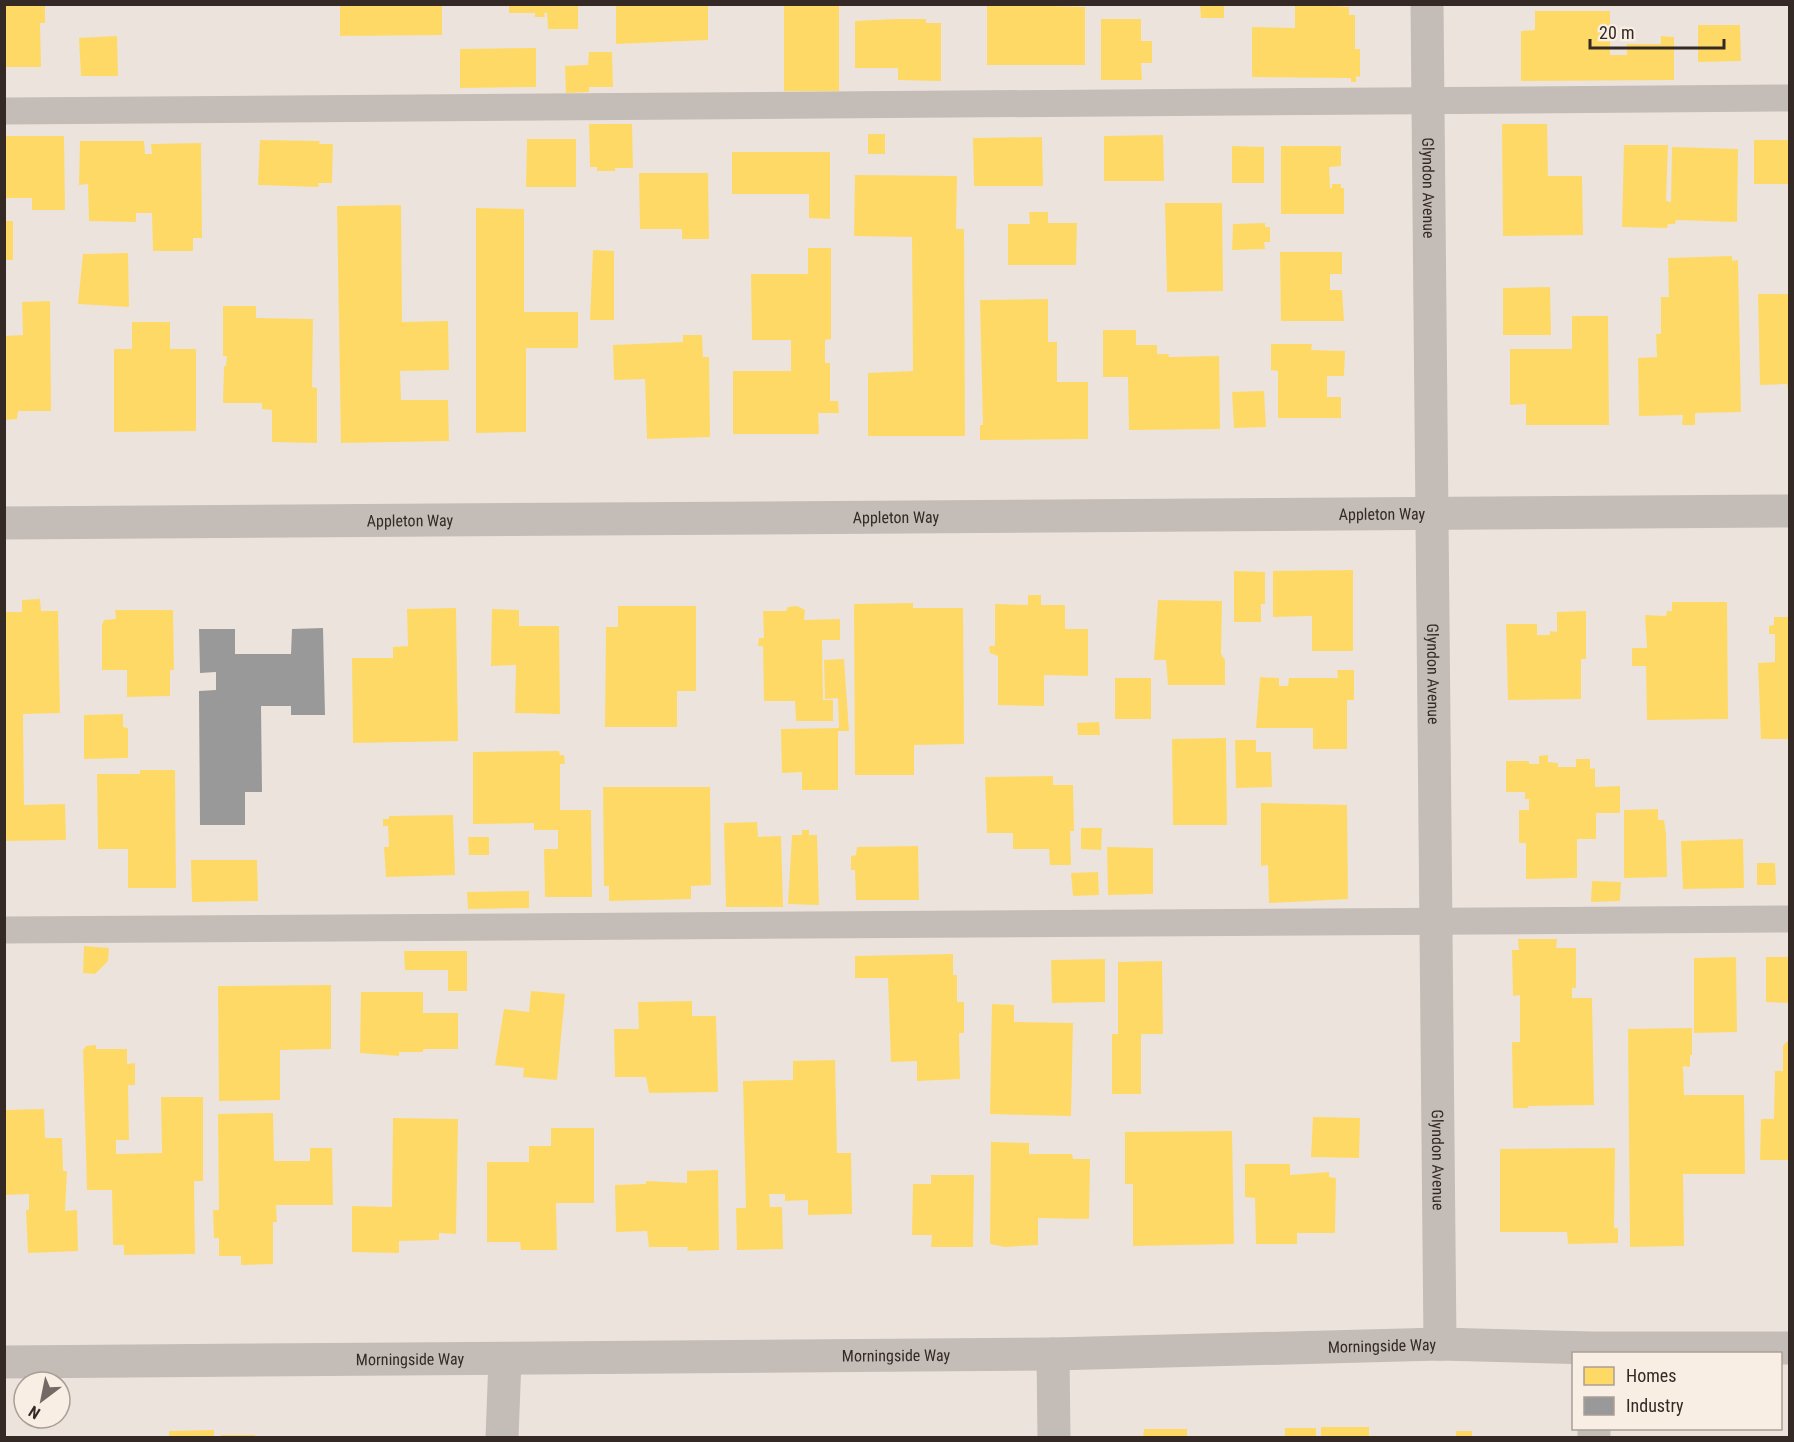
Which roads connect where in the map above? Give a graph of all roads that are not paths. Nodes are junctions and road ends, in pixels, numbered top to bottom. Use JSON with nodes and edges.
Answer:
{"nodes":[{"id":1,"x":1427,"y":4,"type":"edge"},
{"id":2,"x":1790,"y":98,"type":"edge"},
{"id":3,"x":1428,"y":99,"type":"junction"},
{"id":4,"x":4,"y":111,"type":"edge"},
{"id":5,"x":1790,"y":511,"type":"edge"},
{"id":6,"x":1432,"y":513,"type":"junction"},
{"id":7,"x":4,"y":523,"type":"edge"},
{"id":8,"x":1790,"y":919,"type":"edge"},
{"id":9,"x":1436,"y":921,"type":"junction"},
{"id":10,"x":4,"y":930,"type":"edge"},
{"id":11,"x":1440,"y":1344,"type":"junction"},
{"id":12,"x":1790,"y":1348,"type":"edge"},
{"id":13,"x":1592,"y":1351,"type":"edge"},
{"id":14,"x":1053,"y":1354,"type":"junction"},
{"id":15,"x":505,"y":1359,"type":"junction"},
{"id":16,"x":4,"y":1362,"type":"edge"},
{"id":17,"x":502,"y":1437,"type":"edge"},
{"id":18,"x":1054,"y":1437,"type":"edge"}],
"edges":[{"from":1,"to":3,"type":"street","name":"Glyndon Avenue"},
{"from":2,"to":3,"type":"lane"},
{"from":3,"to":4,"type":"lane"},
{"from":3,"to":6,"type":"street","name":"Glyndon Avenue"},
{"from":5,"to":6,"type":"street","name":"Appleton Way"},
{"from":6,"to":7,"type":"street","name":"Appleton Way"},
{"from":6,"to":9,"type":"street","name":"Glyndon Avenue"},
{"from":8,"to":9,"type":"lane"},
{"from":9,"to":10,"type":"lane"},
{"from":9,"to":11,"type":"street","name":"Glyndon Avenue"},
{"from":11,"to":13,"type":"street","name":"Morningside Way"},
{"from":11,"to":14,"type":"street","name":"Morningside Way"},
{"from":12,"to":13,"type":"street","name":"Morningside Way"},
{"from":14,"to":15,"type":"street","name":"Morningside Way"},
{"from":14,"to":18,"type":"street"},
{"from":15,"to":16,"type":"street","name":"Morningside Way"},
{"from":15,"to":17,"type":"street"}]}
